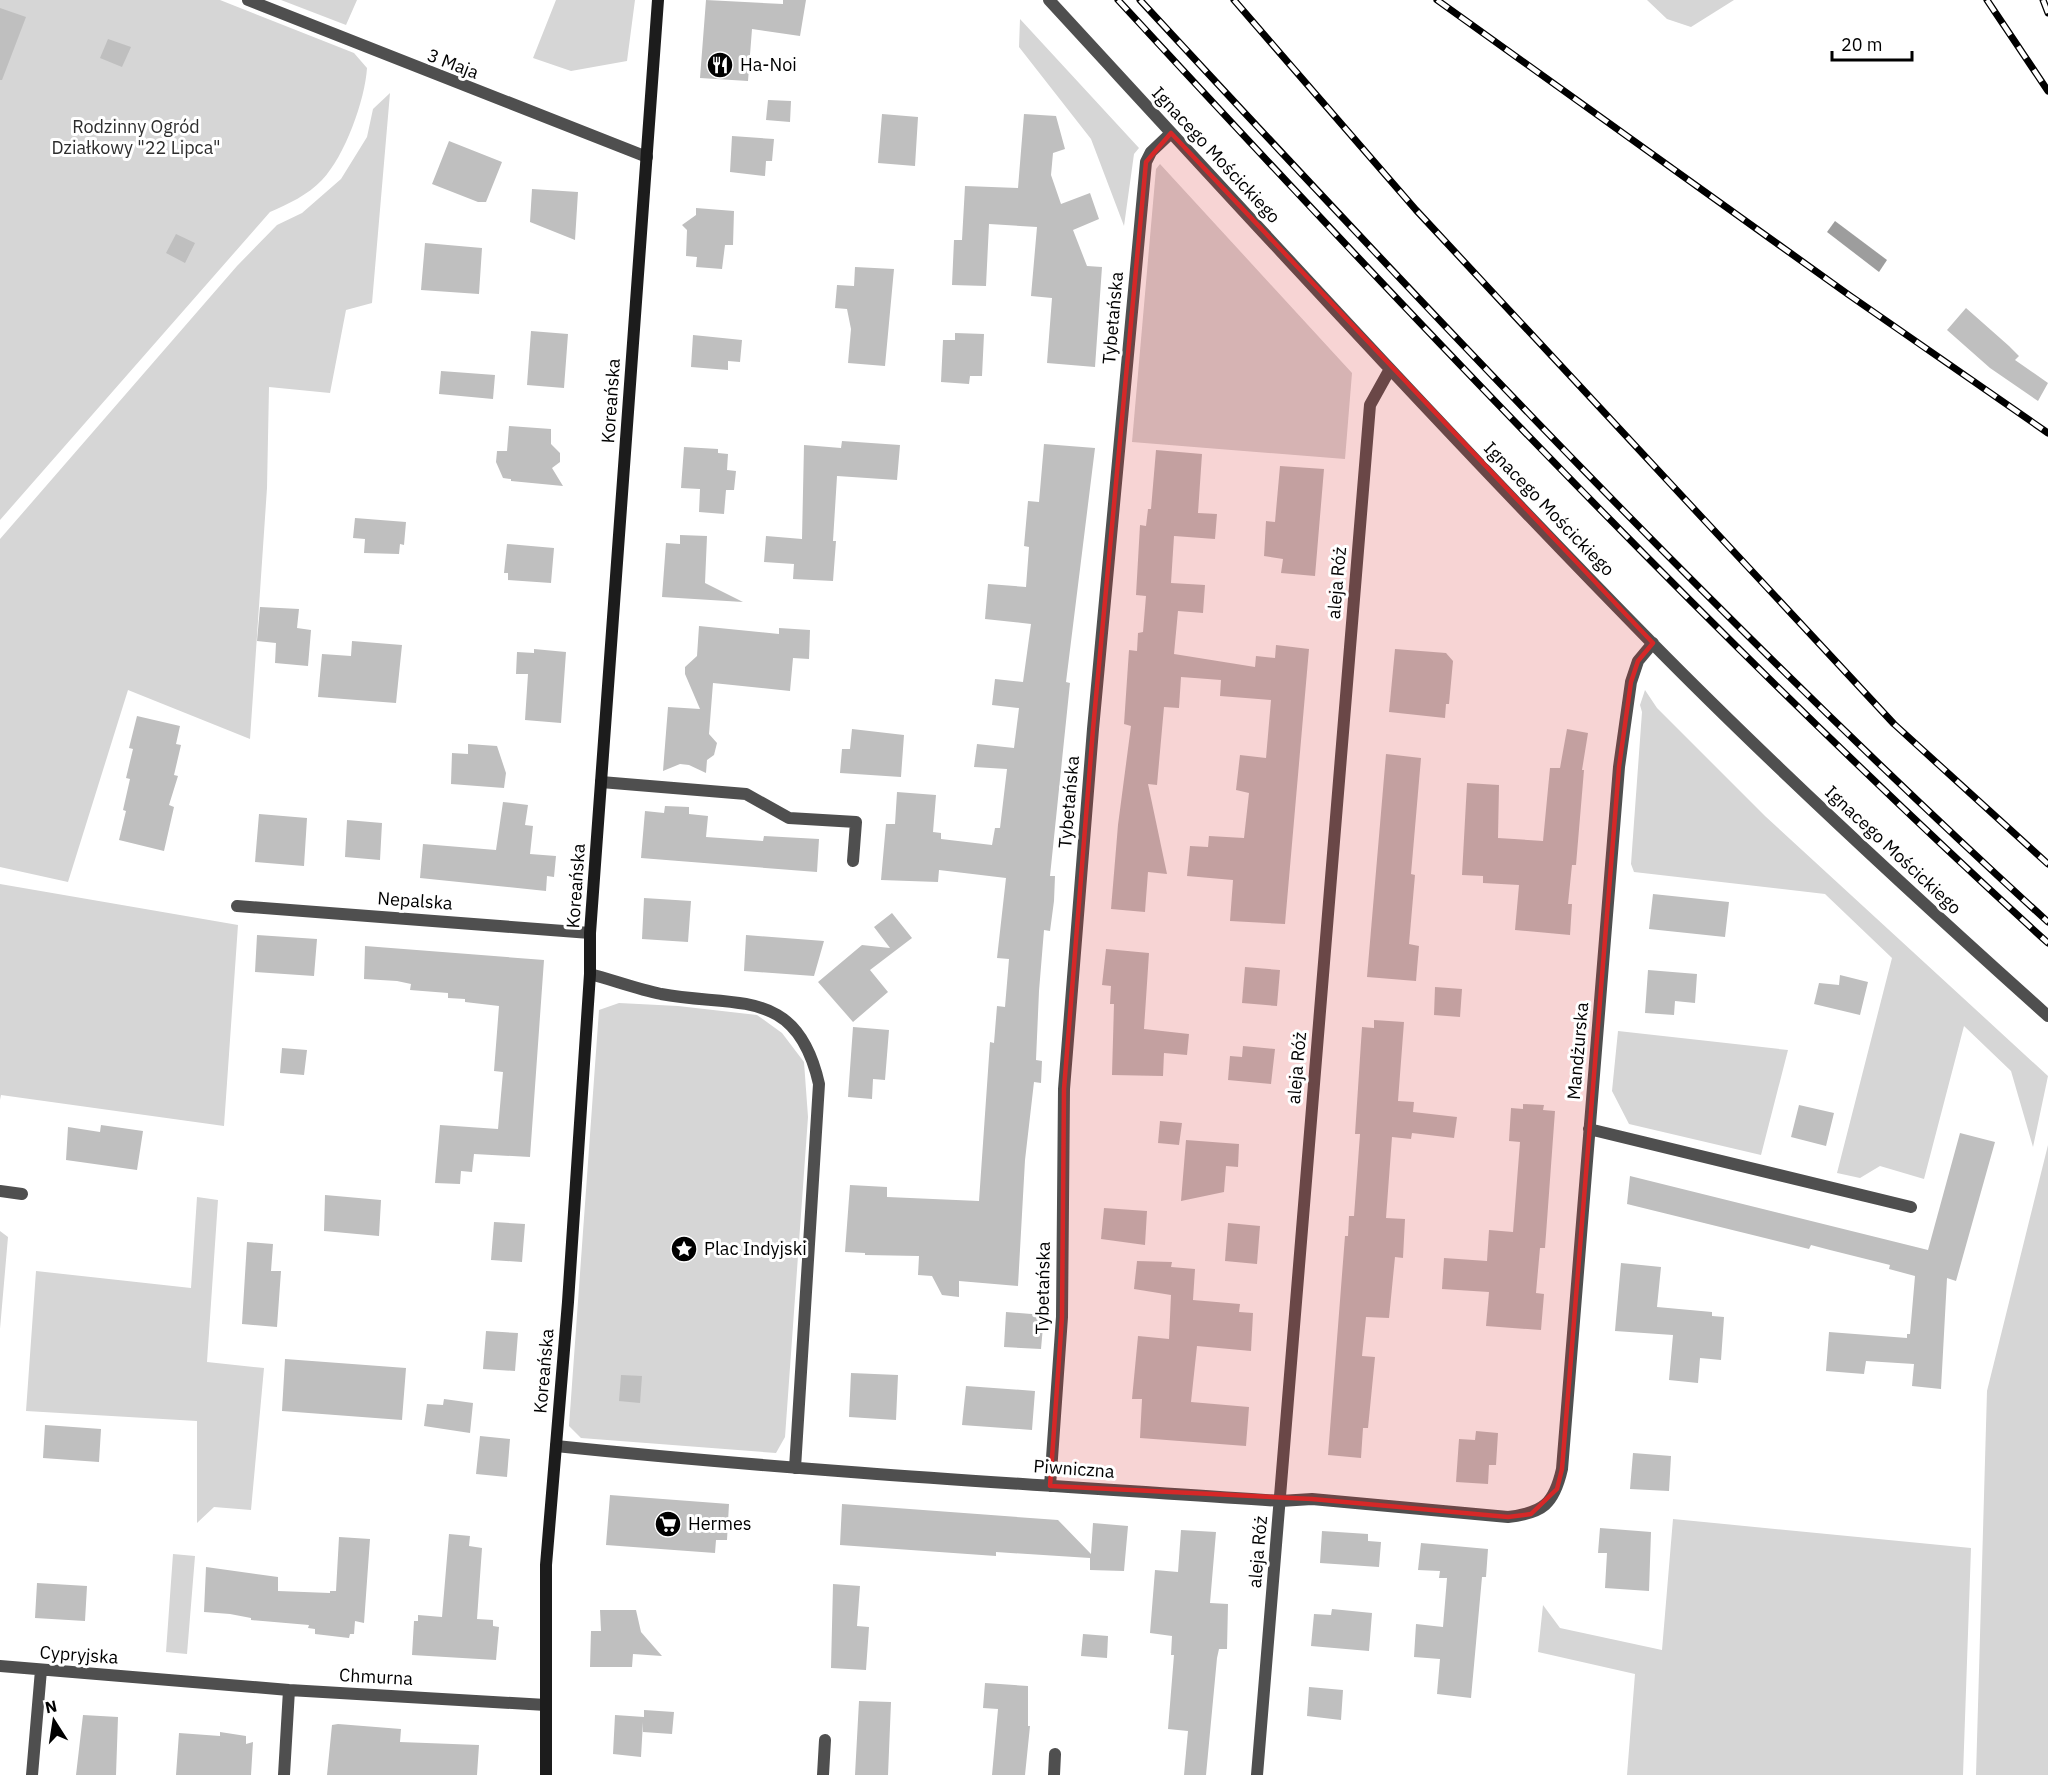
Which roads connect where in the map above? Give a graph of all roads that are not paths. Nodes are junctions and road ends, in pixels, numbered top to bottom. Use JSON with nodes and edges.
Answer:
{"nodes":[{"id":1,"x":248,"y":0,"type":"edge"},
{"id":2,"x":658,"y":0,"type":"edge"},
{"id":3,"x":1049,"y":0,"type":"edge"},
{"id":4,"x":1171,"y":133,"type":"junction"},
{"id":5,"x":647,"y":158,"type":"junction"},
{"id":6,"x":1390,"y":369,"type":"junction"},
{"id":7,"x":1653,"y":643,"type":"junction"},
{"id":8,"x":601,"y":782,"type":"junction"},
{"id":9,"x":853,"y":861,"type":"dead end"},
{"id":10,"x":237,"y":906,"type":"dead end"},
{"id":11,"x":590,"y":933,"type":"junction"},
{"id":12,"x":590,"y":974,"type":"junction"},
{"id":13,"x":2048,"y":1016,"type":"edge"},
{"id":14,"x":1589,"y":1129,"type":"junction"},
{"id":15,"x":0,"y":1191,"type":"edge"},
{"id":16,"x":22,"y":1194,"type":"dead end"},
{"id":17,"x":1911,"y":1207,"type":"dead end"},
{"id":18,"x":556,"y":1446,"type":"junction"},
{"id":19,"x":795,"y":1468,"type":"junction"},
{"id":20,"x":1562,"y":1468,"type":"joint"},
{"id":21,"x":1050,"y":1486,"type":"junction"},
{"id":22,"x":1280,"y":1501,"type":"junction"},
{"id":23,"x":0,"y":1666,"type":"edge"},
{"id":24,"x":40,"y":1670,"type":"junction"},
{"id":25,"x":289,"y":1690,"type":"junction"},
{"id":26,"x":546,"y":1705,"type":"junction"},
{"id":27,"x":825,"y":1740,"type":"dead end"},
{"id":28,"x":1056,"y":1754,"type":"dead end"},
{"id":29,"x":32,"y":1775,"type":"edge"},
{"id":30,"x":284,"y":1775,"type":"edge"},
{"id":31,"x":546,"y":1775,"type":"edge"},
{"id":32,"x":823,"y":1775,"type":"edge"},
{"id":33,"x":1054,"y":1775,"type":"edge"},
{"id":34,"x":1257,"y":1775,"type":"edge"}],
"edges":[{"from":1,"to":5,"type":"street","name":"3 Maja"},
{"from":2,"to":5,"type":"street","name":"Koreańska"},
{"from":3,"to":4,"type":"street","name":"Ignacego Mościckiego"},
{"from":4,"to":6,"type":"street","name":"Ignacego Mościckiego"},
{"from":4,"to":21,"type":"street","name":"Tybetańska"},
{"from":5,"to":8,"type":"street","name":"Koreańska"},
{"from":6,"to":7,"type":"street","name":"Ignacego Mościckiego"},
{"from":6,"to":22,"type":"street","name":"aleja Róż"},
{"from":7,"to":13,"type":"street","name":"Ignacego Mościckiego"},
{"from":7,"to":14,"type":"street","name":"Mandżurska"},
{"from":8,"to":9,"type":"street"},
{"from":8,"to":11,"type":"street","name":"Koreańska"},
{"from":10,"to":11,"type":"street","name":"Nepalska"},
{"from":11,"to":12,"type":"street","name":"Koreańska"},
{"from":12,"to":18,"type":"street","name":"Koreańska"},
{"from":12,"to":19,"type":"street"},
{"from":14,"to":17,"type":"street"},
{"from":14,"to":20,"type":"street","name":"Mandżurska"},
{"from":15,"to":16,"type":"street"},
{"from":18,"to":19,"type":"street","name":"Piwniczna"},
{"from":18,"to":26,"type":"street","name":"Koreańska"},
{"from":19,"to":21,"type":"street","name":"Piwniczna"},
{"from":20,"to":22,"type":"street","name":"Piwniczna"},
{"from":21,"to":22,"type":"street","name":"Piwniczna"},
{"from":22,"to":34,"type":"street","name":"aleja Róż"},
{"from":23,"to":24,"type":"street","name":"Cypryjska"},
{"from":24,"to":25,"type":"street","name":"Cypryjska"},
{"from":24,"to":29,"type":"street"},
{"from":25,"to":26,"type":"street","name":"Chmurna"},
{"from":25,"to":30,"type":"street"},
{"from":26,"to":31,"type":"street","name":"Koreańska"},
{"from":27,"to":32,"type":"street"},
{"from":28,"to":33,"type":"street"}]}
